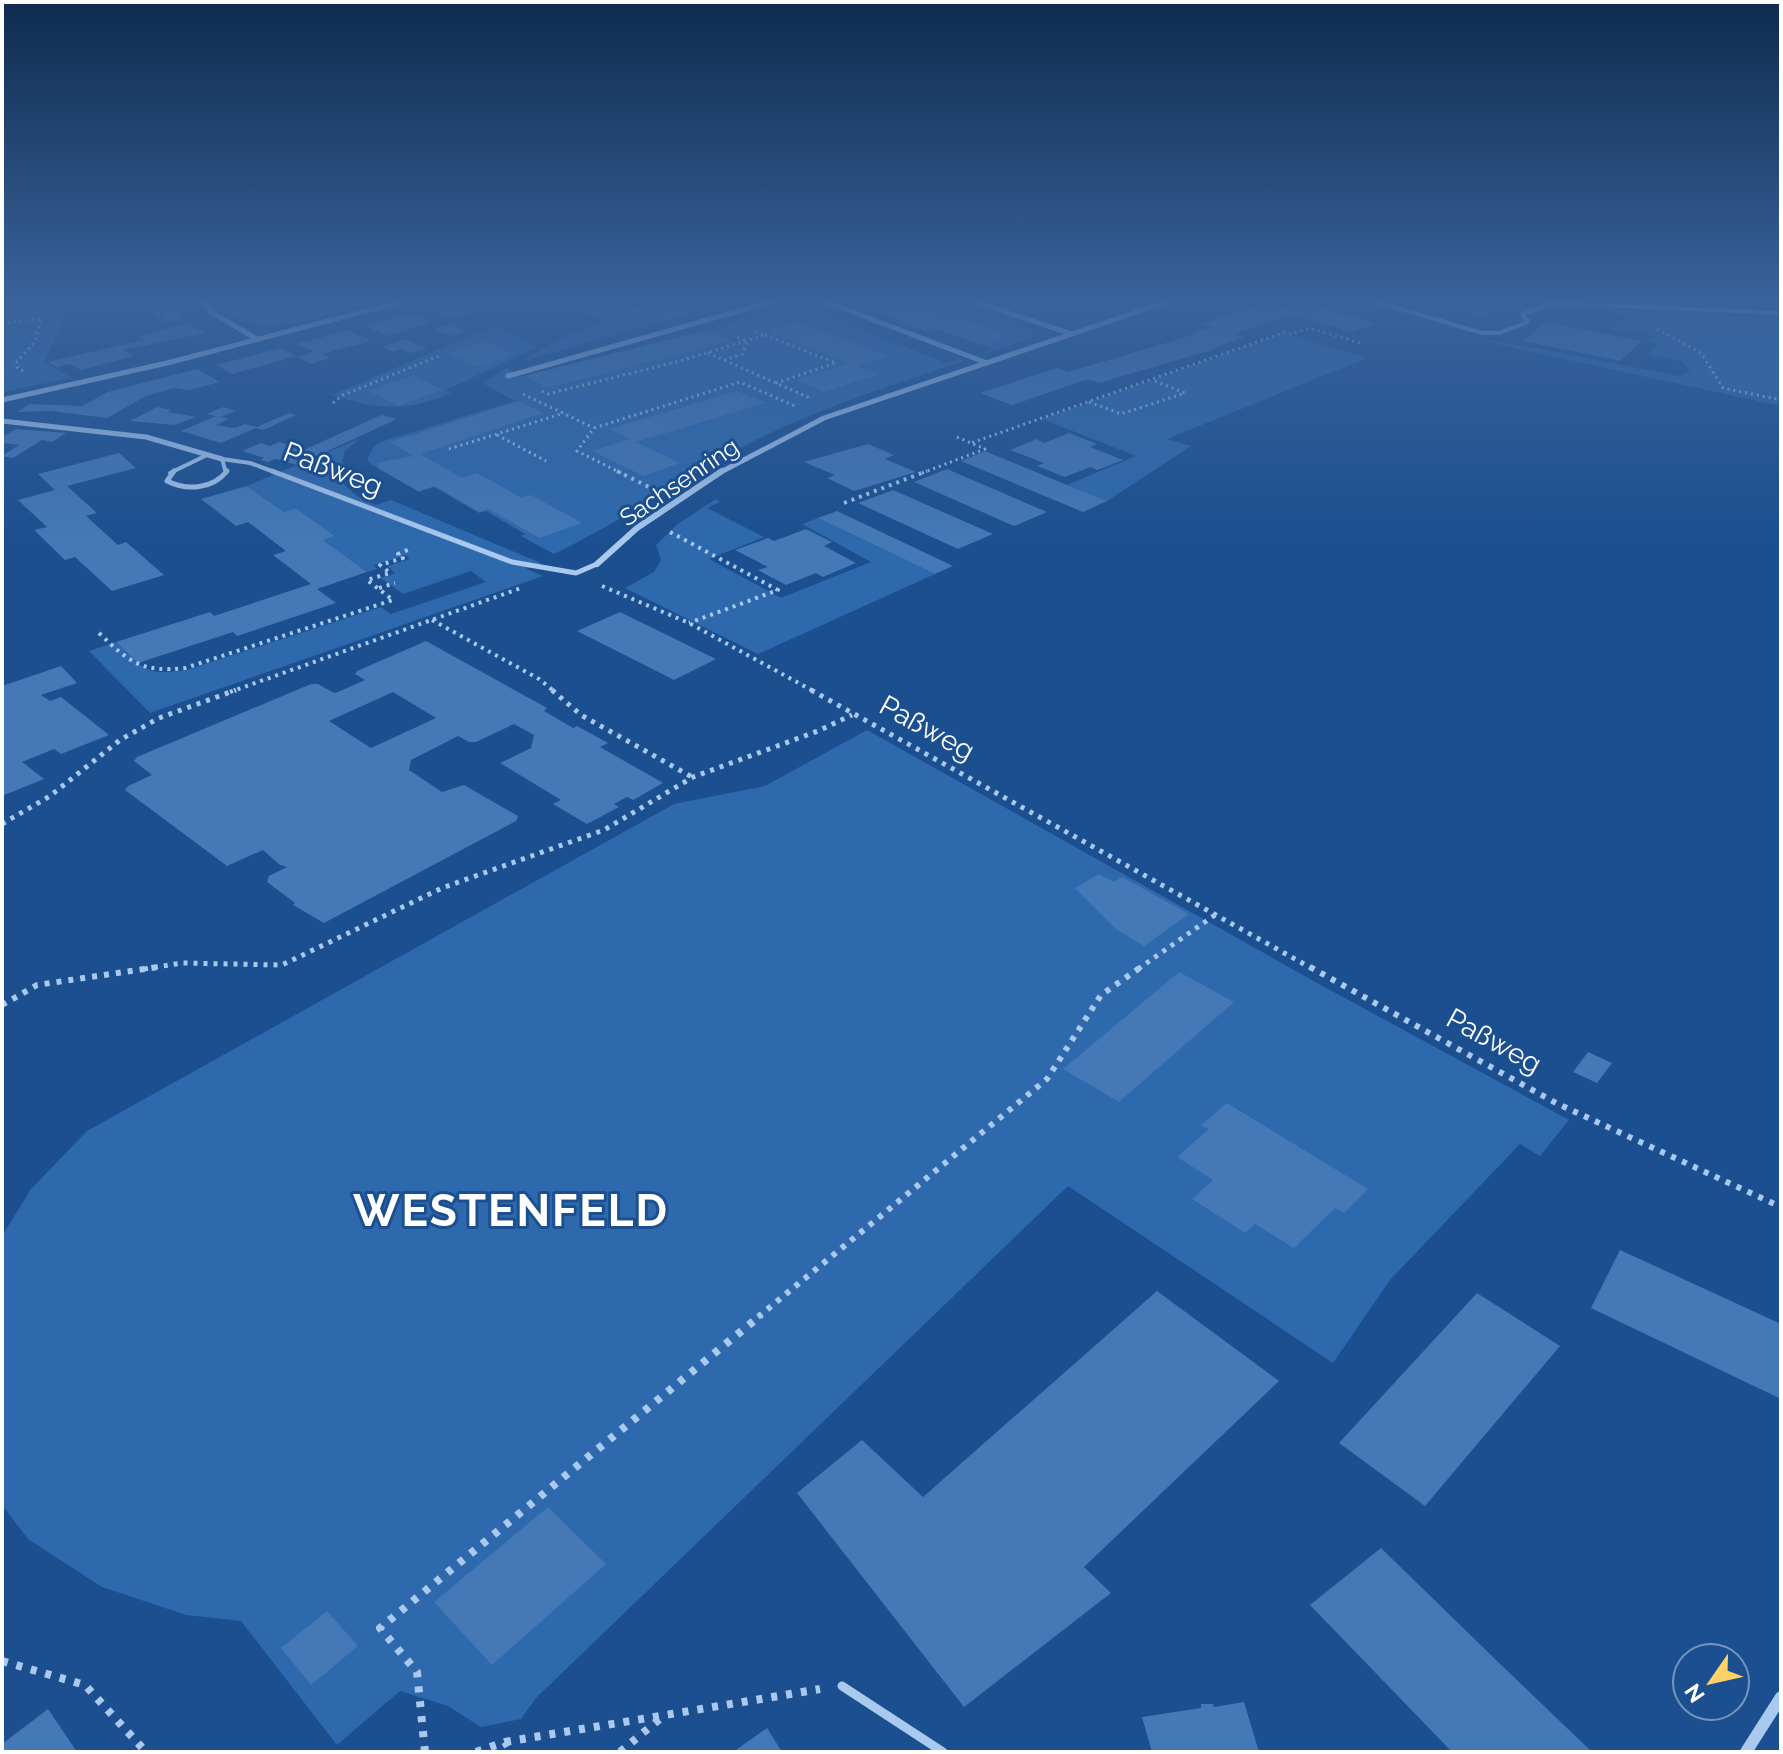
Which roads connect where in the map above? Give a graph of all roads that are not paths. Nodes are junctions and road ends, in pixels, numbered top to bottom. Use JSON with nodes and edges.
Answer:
{"nodes":[{"id":1,"x":94,"y":380,"type":"edge"},
{"id":2,"x":937,"y":380,"type":"edge"},
{"id":3,"x":2,"y":400,"type":"edge"},
{"id":4,"x":2,"y":421,"type":"edge"},
{"id":5,"x":207,"y":455,"type":"junction"},
{"id":6,"x":222,"y":459,"type":"junction"},
{"id":7,"x":597,"y":564,"type":"joint"},
{"id":8,"x":576,"y":573,"type":"joint"},
{"id":9,"x":842,"y":1686,"type":"road end"},
{"id":10,"x":1781,"y":1697,"type":"edge"},
{"id":11,"x":943,"y":1752,"type":"edge"},
{"id":12,"x":1746,"y":1752,"type":"edge"}],
"edges":[{"from":1,"to":3,"type":"street"},
{"from":2,"to":7,"type":"street","name":"Sachsenring"},
{"from":4,"to":5,"type":"street","name":"Paßweg"},
{"from":5,"to":6,"type":"street","name":"Paßweg"},
{"from":5,"to":6,"type":"lane"},
{"from":6,"to":8,"type":"lane","name":"Paßweg"},
{"from":7,"to":8,"type":"lane","name":"Sachsenring"},
{"from":9,"to":11,"type":"lane"},
{"from":10,"to":12,"type":"street"}]}
